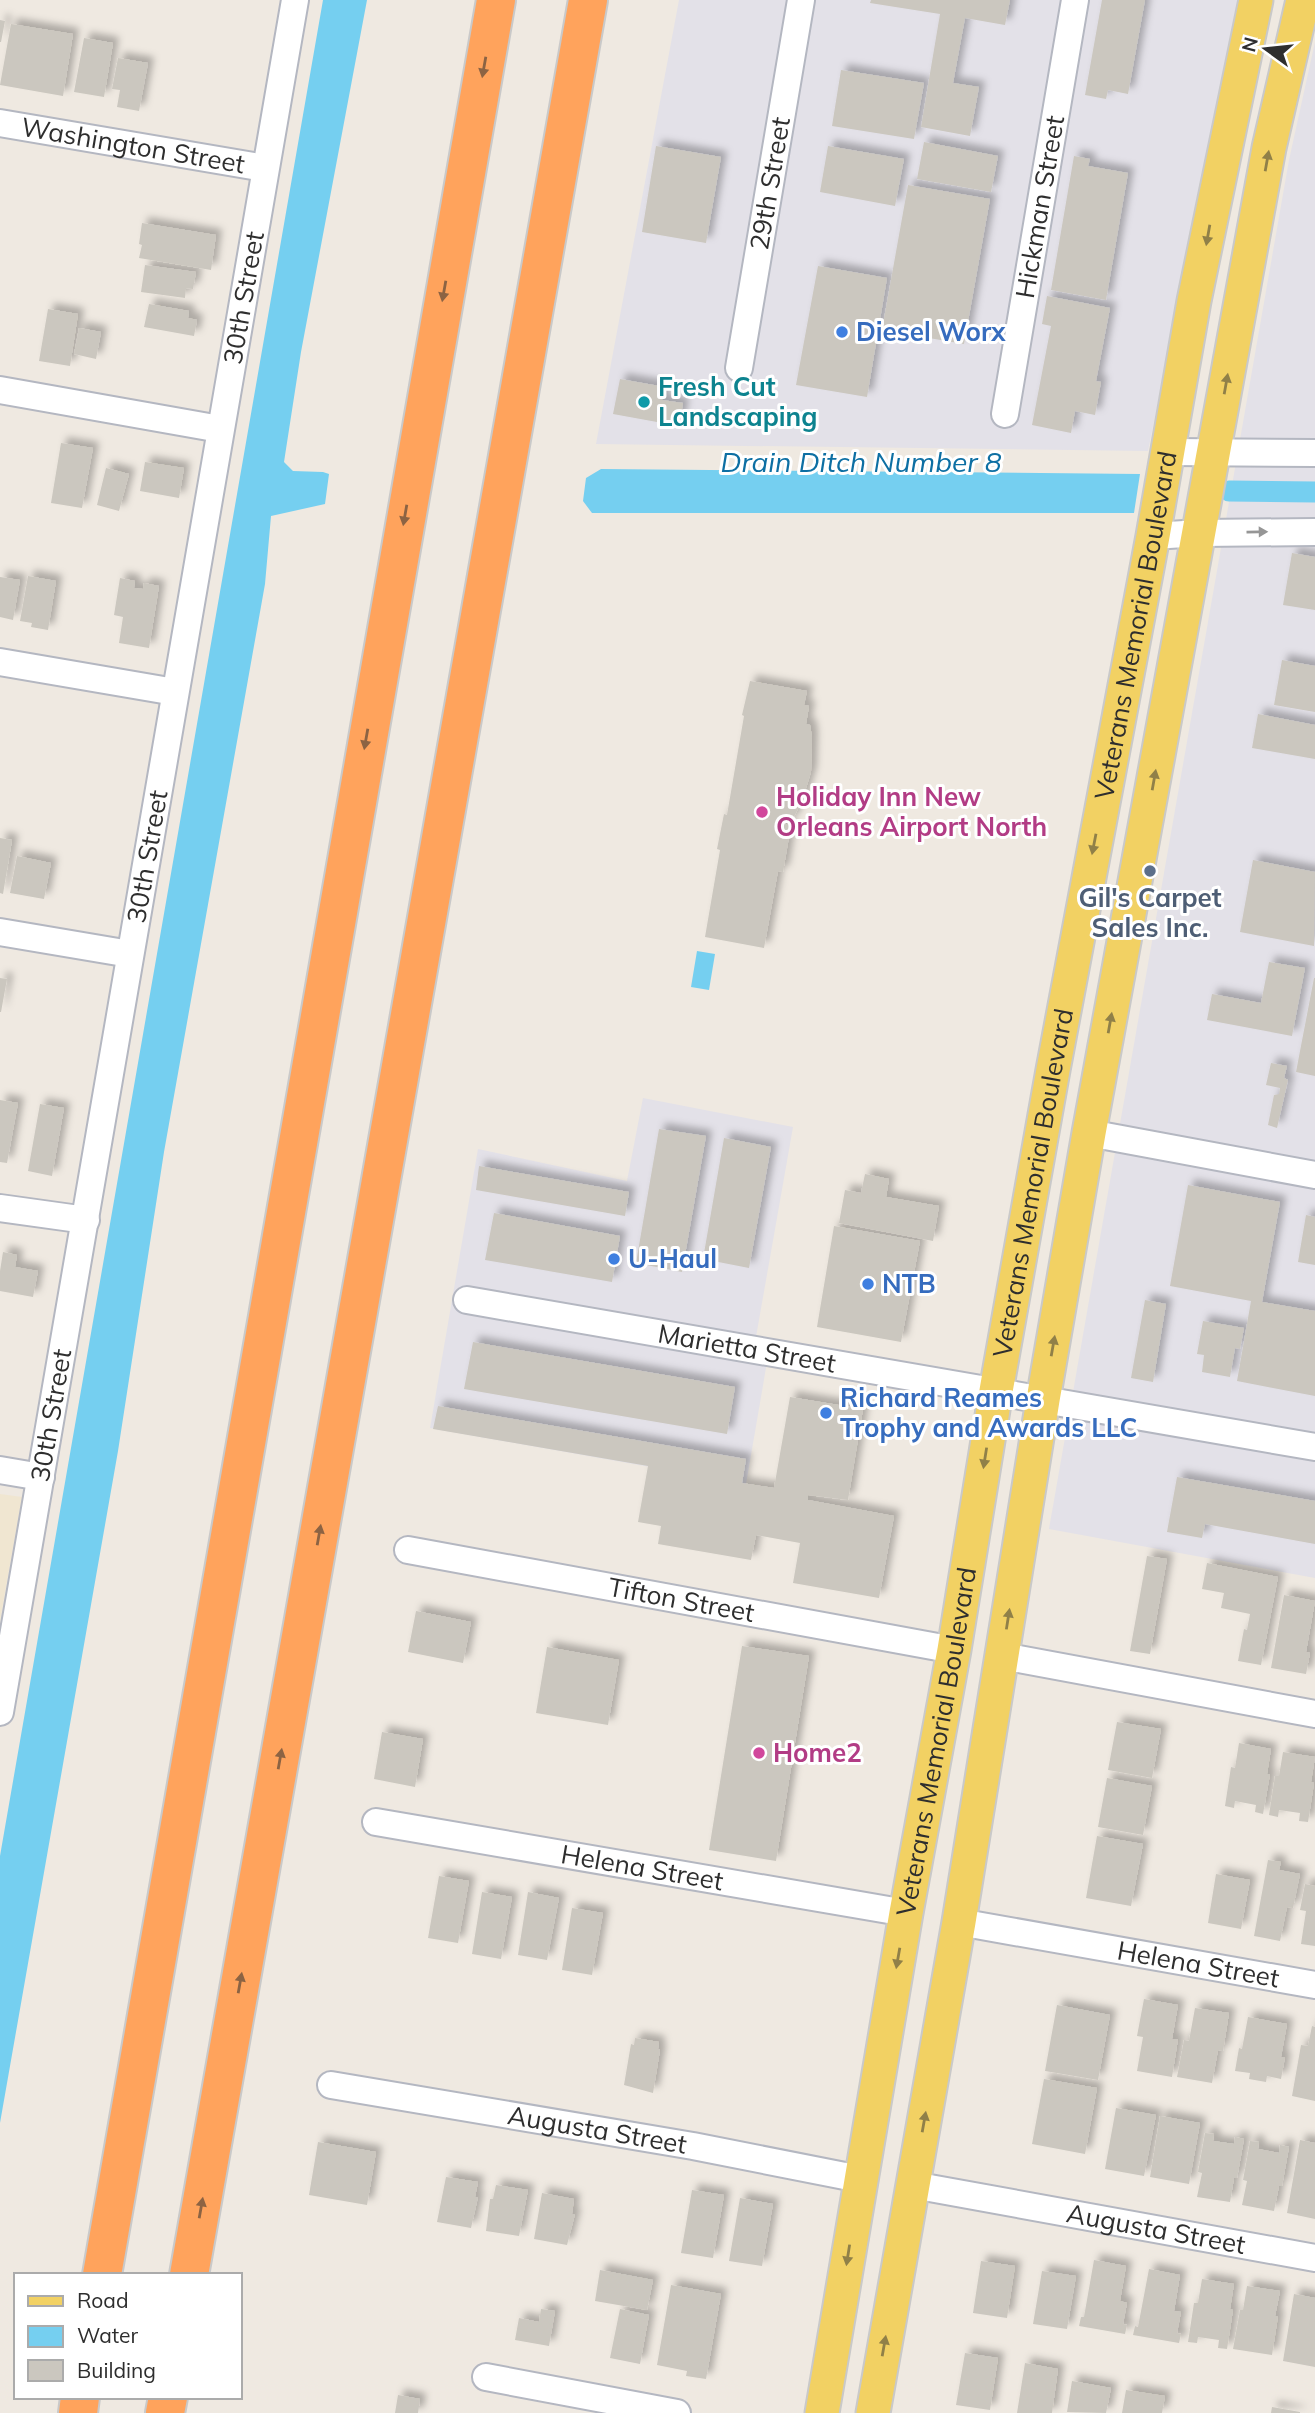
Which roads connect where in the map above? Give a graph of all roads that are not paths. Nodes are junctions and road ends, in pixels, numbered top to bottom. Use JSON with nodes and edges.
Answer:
{"nodes":[{"id":1,"x":295,"y":0,"type":"edge"},
{"id":2,"x":496,"y":0,"type":"edge"},
{"id":3,"x":588,"y":0,"type":"edge"},
{"id":4,"x":801,"y":0,"type":"edge"},
{"id":5,"x":1075,"y":0,"type":"edge"},
{"id":6,"x":1256,"y":0,"type":"edge"},
{"id":7,"x":1303,"y":0,"type":"edge"},
{"id":8,"x":0,"y":123,"type":"edge"},
{"id":9,"x":265,"y":168,"type":"junction"},
{"id":10,"x":739,"y":368,"type":"dead end"},
{"id":11,"x":0,"y":390,"type":"edge"},
{"id":12,"x":1005,"y":414,"type":"dead end"},
{"id":13,"x":220,"y":429,"type":"junction"},
{"id":14,"x":1168,"y":452,"type":"junction"},
{"id":15,"x":1214,"y":452,"type":"junction"},
{"id":16,"x":1315,"y":453,"type":"edge"},
{"id":17,"x":1315,"y":532,"type":"edge"},
{"id":18,"x":1200,"y":533,"type":"junction"},
{"id":19,"x":1153,"y":536,"type":"junction"},
{"id":20,"x":0,"y":662,"type":"edge"},
{"id":21,"x":175,"y":692,"type":"junction"},
{"id":22,"x":0,"y":932,"type":"edge"},
{"id":23,"x":130,"y":954,"type":"junction"},
{"id":24,"x":1090,"y":1133,"type":"junction"},
{"id":25,"x":1315,"y":1175,"type":"edge"},
{"id":26,"x":0,"y":1209,"type":"edge"},
{"id":27,"x":86,"y":1220,"type":"junction"},
{"id":28,"x":467,"y":1300,"type":"dead end"},
{"id":29,"x":996,"y":1391,"type":"junction"},
{"id":30,"x":1043,"y":1400,"type":"junction"},
{"id":31,"x":1315,"y":1447,"type":"edge"},
{"id":32,"x":0,"y":1470,"type":"edge"},
{"id":33,"x":41,"y":1477,"type":"junction"},
{"id":34,"x":408,"y":1550,"type":"dead end"},
{"id":35,"x":954,"y":1650,"type":"junction"},
{"id":36,"x":1002,"y":1657,"type":"junction"},
{"id":37,"x":948,"y":1686,"type":"junction"},
{"id":38,"x":0,"y":1712,"type":"edge"},
{"id":39,"x":1315,"y":1714,"type":"edge"},
{"id":40,"x":991,"y":1724,"type":"junction"},
{"id":41,"x":932,"y":1771,"type":"junction"},
{"id":42,"x":977,"y":1807,"type":"junction"},
{"id":43,"x":376,"y":1822,"type":"dead end"},
{"id":44,"x":906,"y":1913,"type":"junction"},
{"id":45,"x":959,"y":1922,"type":"junction"},
{"id":46,"x":1315,"y":1985,"type":"edge"},
{"id":47,"x":884,"y":2039,"type":"junction"},
{"id":48,"x":331,"y":2085,"type":"dead end"},
{"id":49,"x":860,"y":2179,"type":"junction"},
{"id":50,"x":913,"y":2185,"type":"junction"},
{"id":51,"x":902,"y":2244,"type":"junction"},
{"id":52,"x":1315,"y":2259,"type":"edge"},
{"id":53,"x":102,"y":2273,"type":"edge"},
{"id":54,"x":189,"y":2273,"type":"edge"},
{"id":55,"x":486,"y":2378,"type":"dead end"},
{"id":56,"x":677,"y":2413,"type":"edge"},
{"id":57,"x":822,"y":2413,"type":"edge"},
{"id":58,"x":873,"y":2413,"type":"edge"}],
"edges":[{"from":1,"to":9,"type":"street","name":"30th Street"},
{"from":2,"to":53,"type":"highway","one_way":true},
{"from":54,"to":3,"type":"highway","one_way":true},
{"from":4,"to":10,"type":"street","name":"29th Street"},
{"from":5,"to":12,"type":"street","name":"Hickman Street"},
{"from":6,"to":14,"type":"main road","name":"Veterans Memorial Boulevard","one_way":true},
{"from":15,"to":7,"type":"main road","name":"Veterans Memorial Boulevard","one_way":true},
{"from":8,"to":9,"type":"street","name":"Washington Street"},
{"from":9,"to":13,"type":"street","name":"30th Street"},
{"from":11,"to":13,"type":"street"},
{"from":13,"to":21,"type":"street","name":"30th Street"},
{"from":14,"to":15,"type":"street"},
{"from":14,"to":19,"type":"main road","name":"Veterans Memorial Boulevard"},
{"from":15,"to":16,"type":"street"},
{"from":15,"to":18,"type":"main road","name":"Veterans Memorial Boulevard"},
{"from":18,"to":17,"type":"street","one_way":true},
{"from":18,"to":19,"type":"street"},
{"from":24,"to":18,"type":"main road","name":"Veterans Memorial Boulevard","one_way":true},
{"from":19,"to":29,"type":"main road","name":"Veterans Memorial Boulevard","one_way":true},
{"from":20,"to":21,"type":"street"},
{"from":21,"to":23,"type":"street","name":"30th Street"},
{"from":22,"to":23,"type":"street"},
{"from":23,"to":27,"type":"street","name":"30th Street"},
{"from":24,"to":25,"type":"street"},
{"from":30,"to":24,"type":"main road","name":"Veterans Memorial Boulevard","one_way":true},
{"from":26,"to":27,"type":"street"},
{"from":27,"to":33,"type":"street","name":"30th Street"},
{"from":28,"to":29,"type":"street","name":"Marietta Street"},
{"from":29,"to":30,"type":"street","name":"Marietta Street"},
{"from":29,"to":35,"type":"main road","name":"Veterans Memorial Boulevard","one_way":true},
{"from":30,"to":31,"type":"street","name":"Marietta Street"},
{"from":36,"to":30,"type":"main road","name":"Veterans Memorial Boulevard","one_way":true},
{"from":32,"to":33,"type":"street"},
{"from":33,"to":38,"type":"street","name":"30th Street"},
{"from":34,"to":35,"type":"street","name":"Tifton Street"},
{"from":35,"to":37,"type":"main road","name":"Veterans Memorial Boulevard"},
{"from":36,"to":39,"type":"street"},
{"from":36,"to":40,"type":"main road","name":"Veterans Memorial Boulevard"},
{"from":37,"to":40,"type":"main road"},
{"from":37,"to":41,"type":"main road","name":"Veterans Memorial Boulevard"},
{"from":40,"to":42,"type":"main road","name":"Veterans Memorial Boulevard"},
{"from":41,"to":42,"type":"main road"},
{"from":41,"to":44,"type":"main road","name":"Veterans Memorial Boulevard"},
{"from":42,"to":45,"type":"main road","name":"Veterans Memorial Boulevard"},
{"from":43,"to":44,"type":"street","name":"Helena Street"},
{"from":44,"to":47,"type":"main road","name":"Veterans Memorial Boulevard","one_way":true},
{"from":45,"to":46,"type":"street","name":"Helena Street"},
{"from":50,"to":45,"type":"main road","name":"Veterans Memorial Boulevard","one_way":true},
{"from":47,"to":49,"type":"main road","name":"Veterans Memorial Boulevard"},
{"from":47,"to":51,"type":"main road"},
{"from":48,"to":49,"type":"street","name":"Augusta Street"},
{"from":49,"to":57,"type":"main road","name":"Veterans Memorial Boulevard","one_way":true},
{"from":50,"to":51,"type":"main road","name":"Veterans Memorial Boulevard"},
{"from":50,"to":52,"type":"street","name":"Augusta Street"},
{"from":58,"to":51,"type":"main road","name":"Veterans Memorial Boulevard","one_way":true},
{"from":55,"to":56,"type":"street"}]}
